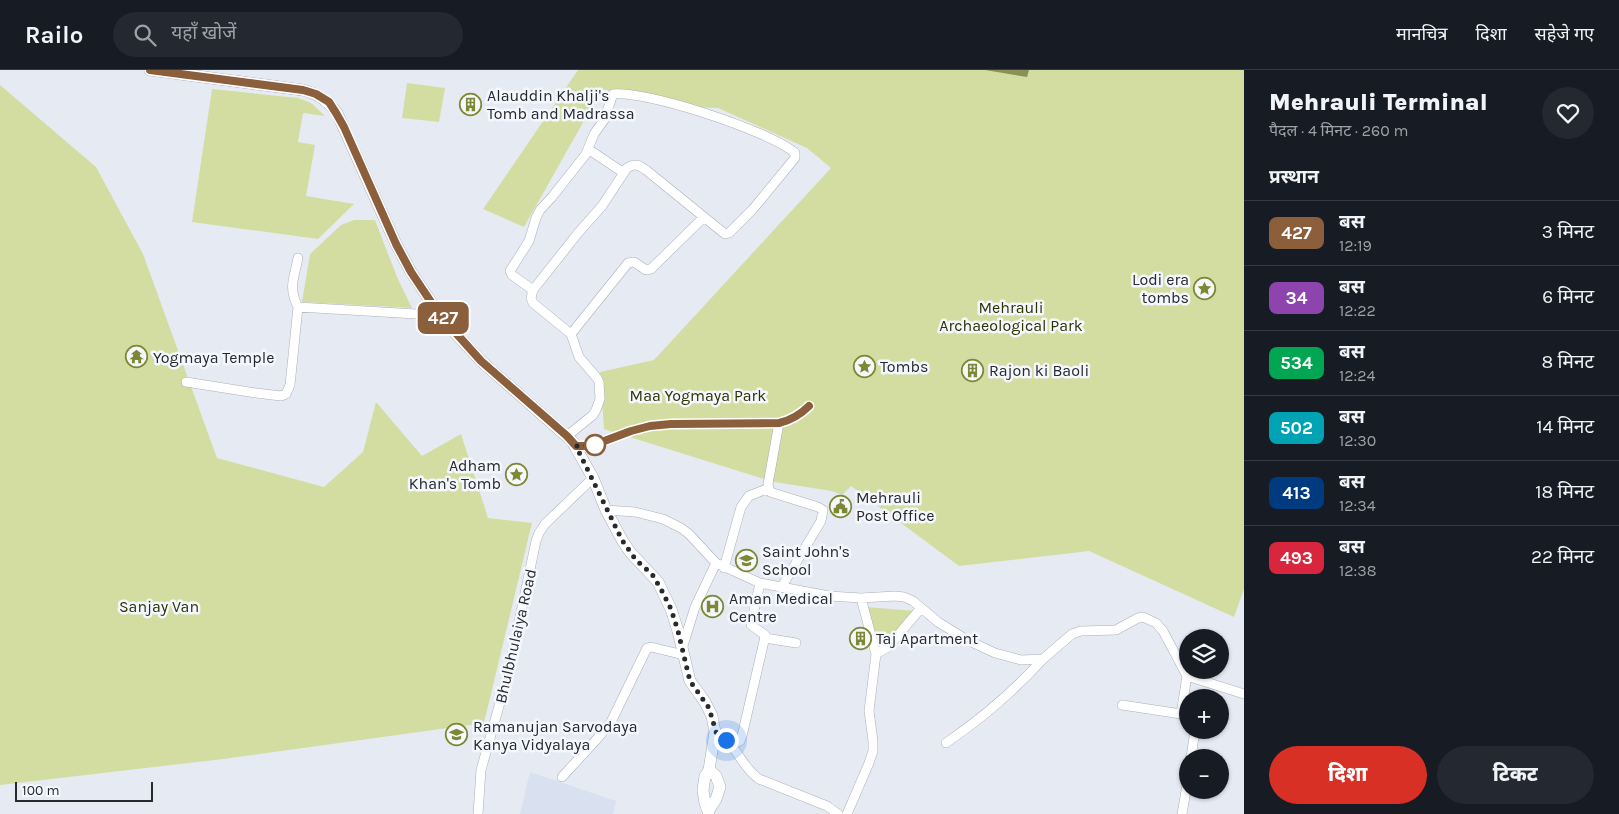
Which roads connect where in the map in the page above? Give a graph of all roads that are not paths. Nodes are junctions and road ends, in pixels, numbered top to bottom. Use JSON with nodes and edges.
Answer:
{"nodes":[{"id":1,"x":150,"y":70,"type":"edge"},
{"id":2,"x":588,"y":149,"type":"junction"},
{"id":3,"x":624,"y":173,"type":"junction"},
{"id":4,"x":704,"y":217,"type":"junction"},
{"id":5,"x":298,"y":258,"type":"dead end"},
{"id":6,"x":533,"y":290,"type":"junction"},
{"id":7,"x":298,"y":307,"type":"junction"},
{"id":8,"x":435,"y":308,"type":"junction"},
{"id":9,"x":571,"y":334,"type":"junction"},
{"id":10,"x":186,"y":382,"type":"dead end"},
{"id":11,"x":779,"y":423,"type":"dead end"},
{"id":12,"x":567,"y":436,"type":"junction"},
{"id":13,"x":593,"y":478,"type":"junction"},
{"id":14,"x":769,"y":488,"type":"junction"},
{"id":15,"x":606,"y":510,"type":"junction"},
{"id":16,"x":720,"y":565,"type":"junction"},
{"id":17,"x":760,"y":583,"type":"junction"},
{"id":18,"x":781,"y":588,"type":"junction"},
{"id":19,"x":861,"y":598,"type":"junction"},
{"id":20,"x":921,"y":608,"type":"junction"},
{"id":21,"x":765,"y":638,"type":"junction"},
{"id":22,"x":796,"y":643,"type":"dead end"},
{"id":23,"x":683,"y":652,"type":"junction"},
{"id":24,"x":876,"y":654,"type":"junction"},
{"id":25,"x":1042,"y":659,"type":"junction"},
{"id":26,"x":1179,"y":660,"type":"edge"},
{"id":27,"x":1197,"y":679,"type":"edge"},
{"id":28,"x":1244,"y":694,"type":"edge"},
{"id":29,"x":1122,"y":705,"type":"dead end"},
{"id":30,"x":1179,"y":714,"type":"edge"},
{"id":31,"x":716,"y":732,"type":"junction"},
{"id":32,"x":946,"y":744,"type":"dead end"},
{"id":33,"x":731,"y":745,"type":"junction"},
{"id":34,"x":709,"y":770,"type":"junction"},
{"id":35,"x":562,"y":777,"type":"dead end"},
{"id":36,"x":1185,"y":799,"type":"edge"},
{"id":37,"x":709,"y":812,"type":"edge"},
{"id":38,"x":478,"y":814,"type":"edge"},
{"id":39,"x":838,"y":814,"type":"edge"},
{"id":40,"x":847,"y":814,"type":"edge"},
{"id":41,"x":1182,"y":814,"type":"edge"}],
"edges":[{"from":1,"to":8,"type":"street"},
{"from":2,"to":3,"type":"street"},
{"from":2,"to":4,"type":"street"},
{"from":2,"to":6,"type":"street"},
{"from":3,"to":4,"type":"street"},
{"from":3,"to":6,"type":"street"},
{"from":4,"to":9,"type":"street"},
{"from":5,"to":7,"type":"street"},
{"from":6,"to":9,"type":"street"},
{"from":7,"to":8,"type":"street"},
{"from":7,"to":10,"type":"street"},
{"from":8,"to":12,"type":"street"},
{"from":9,"to":12,"type":"street"},
{"from":11,"to":14,"type":"street"},
{"from":12,"to":13,"type":"street"},
{"from":13,"to":15,"type":"street"},
{"from":13,"to":38,"type":"street","name":"Bhulbhulaiya Road"},
{"from":14,"to":16,"type":"street"},
{"from":14,"to":18,"type":"street"},
{"from":15,"to":16,"type":"street"},
{"from":15,"to":23,"type":"street"},
{"from":16,"to":17,"type":"street"},
{"from":16,"to":23,"type":"street"},
{"from":17,"to":18,"type":"street"},
{"from":17,"to":21,"type":"street"},
{"from":18,"to":19,"type":"street"},
{"from":19,"to":20,"type":"street"},
{"from":19,"to":24,"type":"street"},
{"from":20,"to":24,"type":"street"},
{"from":20,"to":25,"type":"street"},
{"from":21,"to":22,"type":"street"},
{"from":21,"to":33,"type":"street"},
{"from":23,"to":31,"type":"street"},
{"from":23,"to":35,"type":"street"},
{"from":24,"to":40,"type":"street"},
{"from":25,"to":26,"type":"street"},
{"from":25,"to":32,"type":"street"},
{"from":27,"to":28,"type":"street"},
{"from":29,"to":30,"type":"street"},
{"from":31,"to":33,"type":"street"},
{"from":31,"to":34,"type":"street"},
{"from":33,"to":39,"type":"street"},
{"from":34,"to":37,"type":"street"},
{"from":34,"to":37,"type":"street"},
{"from":36,"to":41,"type":"street"}]}
